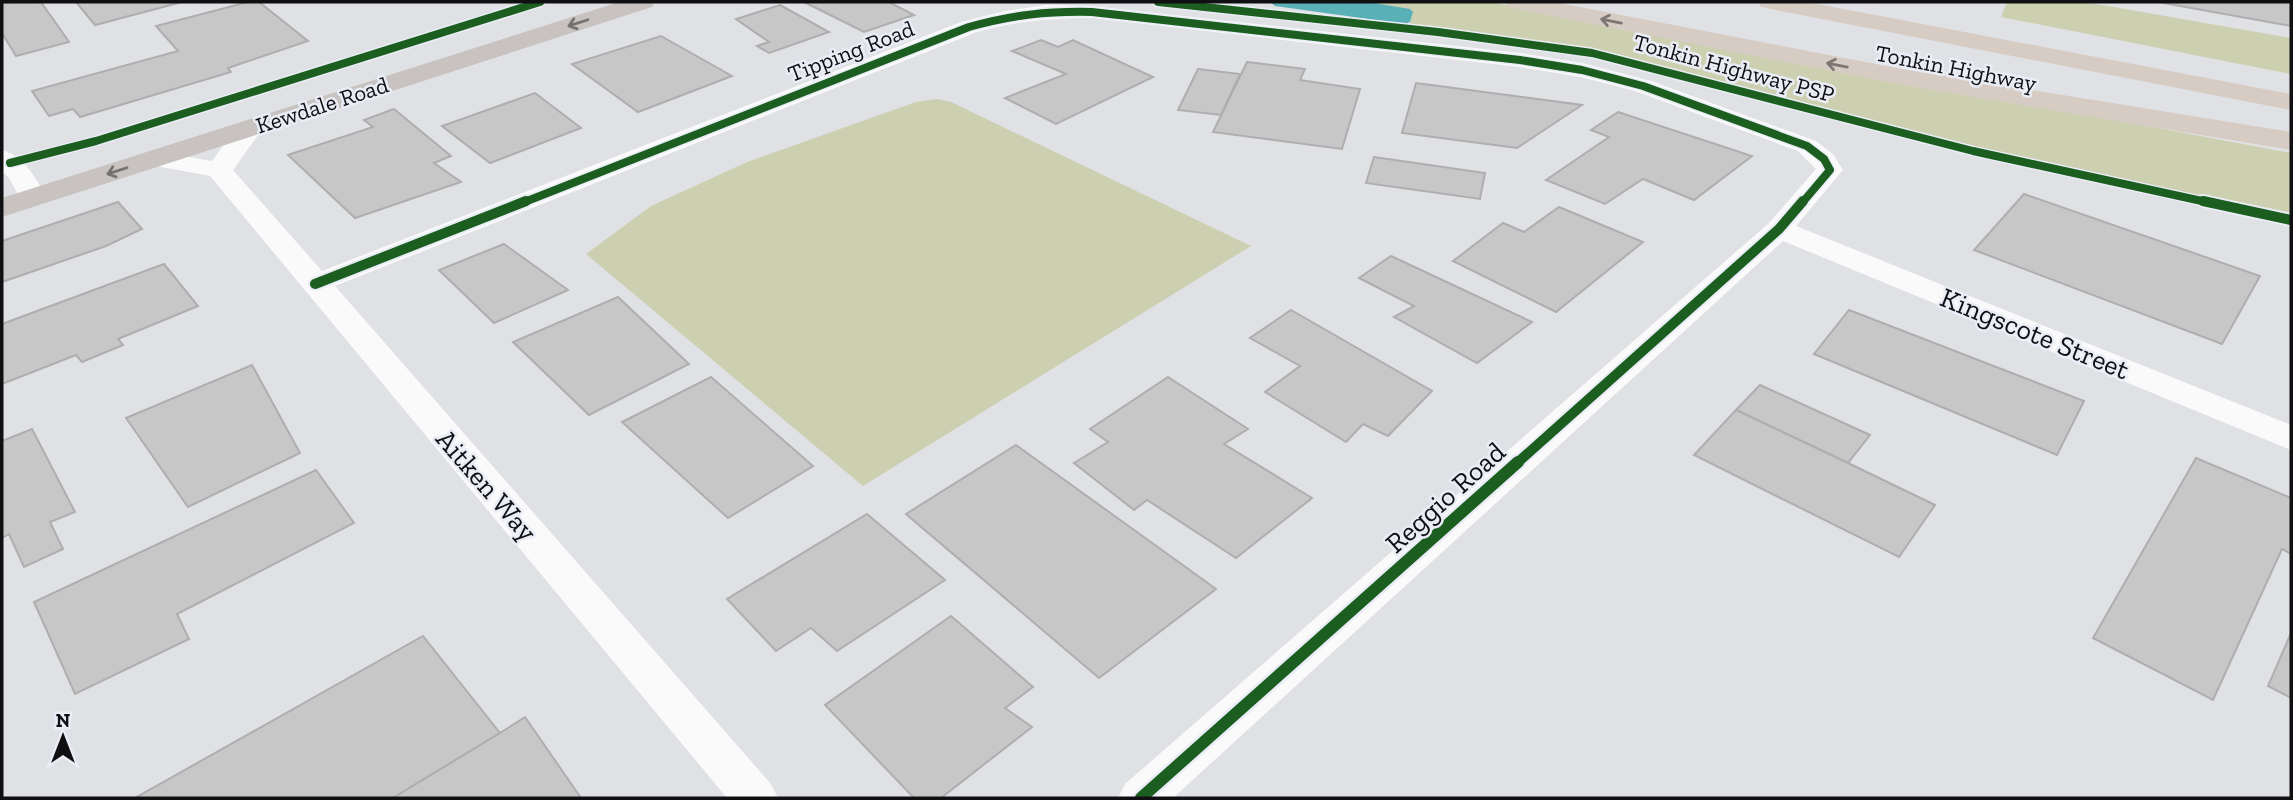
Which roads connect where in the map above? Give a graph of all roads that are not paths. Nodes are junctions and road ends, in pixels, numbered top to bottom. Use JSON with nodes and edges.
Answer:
{"nodes":[{"id":1,"x":574,"y":2,"type":"edge"},
{"id":2,"x":643,"y":2,"type":"edge"},
{"id":3,"x":1517,"y":2,"type":"edge"},
{"id":4,"x":1620,"y":2,"type":"edge"},
{"id":5,"x":1770,"y":2,"type":"edge"},
{"id":6,"x":1858,"y":2,"type":"edge"},
{"id":7,"x":2291,"y":96,"type":"edge"},
{"id":8,"x":2291,"y":102,"type":"edge"},
{"id":9,"x":252,"y":127,"type":"junction"},
{"id":10,"x":2291,"y":139,"type":"edge"},
{"id":11,"x":154,"y":159,"type":"junction"},
{"id":12,"x":219,"y":170,"type":"junction"},
{"id":13,"x":14,"y":178,"type":"edge"},
{"id":14,"x":2,"y":208,"type":"edge"},
{"id":15,"x":1779,"y":229,"type":"junction"},
{"id":16,"x":315,"y":284,"type":"junction"},
{"id":17,"x":2291,"y":438,"type":"edge"},
{"id":18,"x":755,"y":798,"type":"edge"},
{"id":19,"x":1141,"y":798,"type":"edge"}],
"edges":[{"from":1,"to":13,"type":"main road","name":"Kewdale Road"},
{"from":2,"to":9,"type":"main road","name":"Kewdale Road","one_way":true},
{"from":10,"to":3,"type":"highway","one_way":true},
{"from":4,"to":10,"type":"highway","name":"Tonkin Highway"},
{"from":5,"to":8,"type":"highway","name":"Tonkin Highway"},
{"from":6,"to":7,"type":"highway"},
{"from":9,"to":11,"type":"main road","name":"Kewdale Road"},
{"from":9,"to":12,"type":"street"},
{"from":11,"to":12,"type":"street"},
{"from":11,"to":13,"type":"main road","name":"Kewdale Road","one_way":true},
{"from":12,"to":16,"type":"street","name":"Aitken Way"},
{"from":13,"to":14,"type":"main road","name":"Kewdale Road"},
{"from":15,"to":16,"type":"street","name":"Tipping Road"},
{"from":15,"to":17,"type":"street","name":"Kingscote Street"},
{"from":15,"to":19,"type":"street","name":"Reggio Road"},
{"from":16,"to":18,"type":"street","name":"Aitken Way"}]}
